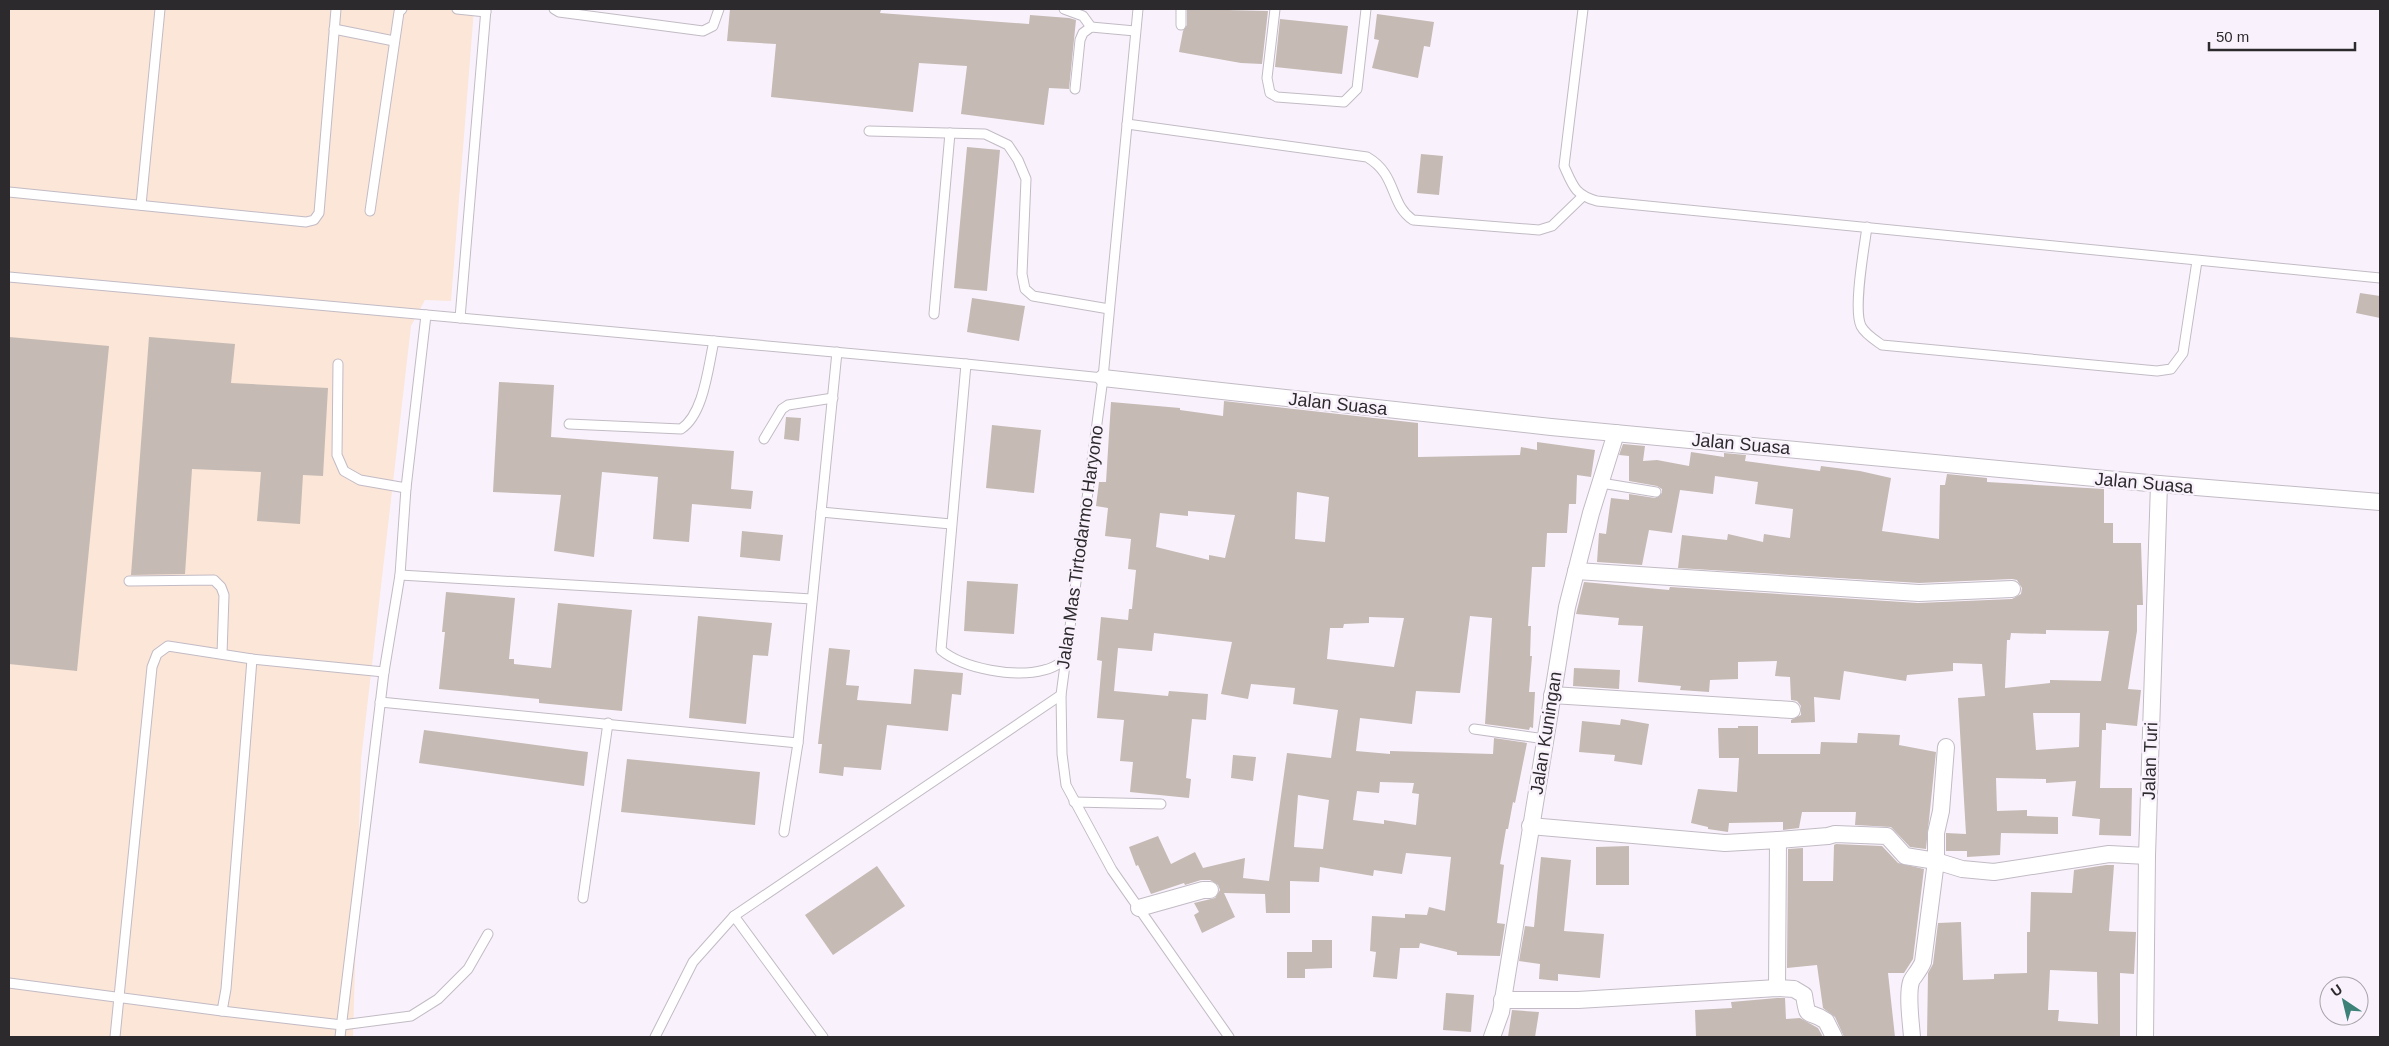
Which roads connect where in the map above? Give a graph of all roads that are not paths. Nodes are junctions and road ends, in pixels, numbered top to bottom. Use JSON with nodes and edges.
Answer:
{"nodes":[{"id":1,"x":160,"y":9,"type":"edge"},
{"id":2,"x":336,"y":9,"type":"edge"},
{"id":3,"x":402,"y":9,"type":"edge"},
{"id":4,"x":457,"y":9,"type":"edge"},
{"id":5,"x":554,"y":9,"type":"edge"},
{"id":6,"x":719,"y":9,"type":"edge"},
{"id":7,"x":1064,"y":9,"type":"edge"},
{"id":8,"x":1138,"y":9,"type":"edge"},
{"id":9,"x":1181,"y":9,"type":"edge"},
{"id":10,"x":1275,"y":9,"type":"edge"},
{"id":11,"x":1366,"y":9,"type":"edge"},
{"id":12,"x":1584,"y":9,"type":"edge"},
{"id":13,"x":486,"y":10,"type":"edge"},
{"id":14,"x":1181,"y":25,"type":"dead end"},
{"id":15,"x":1091,"y":27,"type":"junction"},
{"id":16,"x":334,"y":29,"type":"junction"},
{"id":17,"x":1135,"y":31,"type":"junction"},
{"id":18,"x":394,"y":41,"type":"junction"},
{"id":19,"x":1075,"y":89,"type":"dead end"},
{"id":20,"x":1127,"y":124,"type":"junction"},
{"id":21,"x":868,"y":131,"type":"dead end"},
{"id":22,"x":950,"y":133,"type":"junction"},
{"id":23,"x":9,"y":192,"type":"edge"},
{"id":24,"x":1582,"y":197,"type":"junction"},
{"id":25,"x":141,"y":206,"type":"junction"},
{"id":26,"x":370,"y":211,"type":"dead end"},
{"id":27,"x":1867,"y":227,"type":"junction"},
{"id":28,"x":2198,"y":261,"type":"junction"},
{"id":29,"x":9,"y":277,"type":"edge"},
{"id":30,"x":2380,"y":278,"type":"edge"},
{"id":31,"x":1109,"y":309,"type":"junction"},
{"id":32,"x":934,"y":314,"type":"dead end"},
{"id":33,"x":426,"y":315,"type":"junction"},
{"id":34,"x":460,"y":318,"type":"junction"},
{"id":35,"x":714,"y":341,"type":"junction"},
{"id":36,"x":837,"y":352,"type":"junction"},
{"id":37,"x":338,"y":364,"type":"dead end"},
{"id":38,"x":966,"y":364,"type":"junction"},
{"id":39,"x":1103,"y":378,"type":"junction"},
{"id":40,"x":833,"y":398,"type":"junction"},
{"id":41,"x":569,"y":424,"type":"dead end"},
{"id":42,"x":1616,"y":433,"type":"junction"},
{"id":43,"x":764,"y":439,"type":"dead end"},
{"id":44,"x":1601,"y":483,"type":"junction"},
{"id":45,"x":2159,"y":484,"type":"junction"},
{"id":46,"x":406,"y":488,"type":"junction"},
{"id":47,"x":1656,"y":492,"type":"dead end"},
{"id":48,"x":2380,"y":502,"type":"edge"},
{"id":49,"x":821,"y":512,"type":"junction"},
{"id":50,"x":952,"y":524,"type":"junction"},
{"id":51,"x":1576,"y":571,"type":"junction"},
{"id":52,"x":400,"y":575,"type":"junction"},
{"id":53,"x":129,"y":581,"type":"dead end"},
{"id":54,"x":2012,"y":589,"type":"dead end"},
{"id":55,"x":812,"y":599,"type":"junction"},
{"id":56,"x":222,"y":654,"type":"junction"},
{"id":57,"x":252,"y":659,"type":"junction"},
{"id":58,"x":1065,"y":660,"type":"junction"},
{"id":59,"x":384,"y":672,"type":"junction"},
{"id":60,"x":1061,"y":695,"type":"junction"},
{"id":61,"x":1552,"y":695,"type":"junction"},
{"id":62,"x":380,"y":702,"type":"junction"},
{"id":63,"x":1792,"y":710,"type":"dead end"},
{"id":64,"x":608,"y":723,"type":"junction"},
{"id":65,"x":1474,"y":729,"type":"dead end"},
{"id":66,"x":1545,"y":739,"type":"junction"},
{"id":67,"x":798,"y":743,"type":"junction"},
{"id":68,"x":1946,"y":747,"type":"dead end"},
{"id":69,"x":1074,"y":802,"type":"junction"},
{"id":70,"x":1161,"y":804,"type":"dead end"},
{"id":71,"x":1530,"y":826,"type":"junction"},
{"id":72,"x":784,"y":832,"type":"dead end"},
{"id":73,"x":1778,"y":840,"type":"junction"},
{"id":74,"x":2147,"y":856,"type":"junction"},
{"id":75,"x":1936,"y":861,"type":"junction"},
{"id":76,"x":1210,"y":890,"type":"dead end"},
{"id":77,"x":583,"y":898,"type":"dead end"},
{"id":78,"x":1139,"y":908,"type":"junction"},
{"id":79,"x":734,"y":916,"type":"junction"},
{"id":80,"x":488,"y":934,"type":"dead end"},
{"id":81,"x":9,"y":983,"type":"edge"},
{"id":82,"x":1776,"y":988,"type":"junction"},
{"id":83,"x":119,"y":998,"type":"junction"},
{"id":84,"x":1502,"y":1000,"type":"junction"},
{"id":85,"x":222,"y":1011,"type":"junction"},
{"id":86,"x":342,"y":1024,"type":"junction"},
{"id":87,"x":115,"y":1037,"type":"edge"},
{"id":88,"x":340,"y":1037,"type":"edge"},
{"id":89,"x":655,"y":1037,"type":"edge"},
{"id":90,"x":823,"y":1037,"type":"edge"},
{"id":91,"x":1229,"y":1037,"type":"edge"},
{"id":92,"x":1492,"y":1037,"type":"edge"},
{"id":93,"x":1834,"y":1037,"type":"edge"},
{"id":94,"x":1912,"y":1037,"type":"edge"},
{"id":95,"x":2145,"y":1037,"type":"edge"}],
"edges":[{"from":1,"to":25,"type":"lane"},
{"from":2,"to":16,"type":"lane"},
{"from":3,"to":18,"type":"lane"},
{"from":4,"to":13,"type":"lane"},
{"from":5,"to":6,"type":"lane"},
{"from":7,"to":15,"type":"lane"},
{"from":8,"to":17,"type":"lane","name":"Jalan Mas Tirtodarmo Haryono"},
{"from":9,"to":14,"type":"lane"},
{"from":10,"to":11,"type":"lane"},
{"from":12,"to":24,"type":"lane"},
{"from":13,"to":34,"type":"lane"},
{"from":15,"to":17,"type":"lane"},
{"from":15,"to":19,"type":"lane"},
{"from":16,"to":18,"type":"lane"},
{"from":16,"to":25,"type":"lane"},
{"from":17,"to":20,"type":"lane","name":"Jalan Mas Tirtodarmo Haryono"},
{"from":18,"to":26,"type":"lane"},
{"from":20,"to":24,"type":"lane"},
{"from":20,"to":31,"type":"lane","name":"Jalan Mas Tirtodarmo Haryono"},
{"from":21,"to":22,"type":"lane"},
{"from":22,"to":31,"type":"lane"},
{"from":22,"to":32,"type":"lane"},
{"from":23,"to":25,"type":"lane"},
{"from":24,"to":27,"type":"lane"},
{"from":27,"to":28,"type":"lane"},
{"from":27,"to":28,"type":"lane"},
{"from":28,"to":30,"type":"lane"},
{"from":29,"to":33,"type":"lane"},
{"from":31,"to":39,"type":"lane","name":"Jalan Mas Tirtodarmo Haryono"},
{"from":33,"to":34,"type":"lane"},
{"from":33,"to":46,"type":"lane"},
{"from":34,"to":35,"type":"lane"},
{"from":35,"to":36,"type":"lane"},
{"from":35,"to":41,"type":"lane"},
{"from":36,"to":38,"type":"lane"},
{"from":36,"to":40,"type":"lane"},
{"from":37,"to":46,"type":"lane"},
{"from":38,"to":39,"type":"lane"},
{"from":38,"to":50,"type":"lane"},
{"from":39,"to":42,"type":"street","name":"Jalan Suasa"},
{"from":39,"to":58,"type":"lane","name":"Jalan Mas Tirtodarmo Haryono"},
{"from":40,"to":43,"type":"lane"},
{"from":40,"to":49,"type":"lane"},
{"from":42,"to":44,"type":"street","name":"Jalan Kuningan"},
{"from":42,"to":45,"type":"street","name":"Jalan Suasa"},
{"from":44,"to":47,"type":"lane"},
{"from":44,"to":51,"type":"street","name":"Jalan Kuningan"},
{"from":45,"to":48,"type":"street","name":"Jalan Suasa"},
{"from":45,"to":74,"type":"street","name":"Jalan Turi"},
{"from":46,"to":52,"type":"lane"},
{"from":49,"to":50,"type":"lane"},
{"from":49,"to":55,"type":"lane"},
{"from":50,"to":58,"type":"lane"},
{"from":51,"to":54,"type":"street"},
{"from":51,"to":61,"type":"street","name":"Jalan Kuningan"},
{"from":52,"to":55,"type":"lane"},
{"from":52,"to":59,"type":"lane"},
{"from":53,"to":56,"type":"lane"},
{"from":55,"to":67,"type":"lane"},
{"from":56,"to":57,"type":"lane"},
{"from":56,"to":83,"type":"lane"},
{"from":57,"to":59,"type":"lane"},
{"from":57,"to":85,"type":"lane"},
{"from":58,"to":60,"type":"lane","name":"Jalan Mas Tirtodarmo Haryono"},
{"from":59,"to":62,"type":"lane"},
{"from":60,"to":69,"type":"lane","name":"Jalan Mas Tirtodarmo Haryono"},
{"from":60,"to":79,"type":"lane"},
{"from":61,"to":63,"type":"street"},
{"from":61,"to":66,"type":"street","name":"Jalan Kuningan"},
{"from":62,"to":64,"type":"lane"},
{"from":62,"to":86,"type":"lane"},
{"from":64,"to":67,"type":"lane"},
{"from":64,"to":77,"type":"lane"},
{"from":65,"to":66,"type":"lane"},
{"from":66,"to":71,"type":"street","name":"Jalan Kuningan"},
{"from":67,"to":72,"type":"lane"},
{"from":68,"to":75,"type":"street"},
{"from":69,"to":70,"type":"lane"},
{"from":69,"to":78,"type":"lane","name":"Jalan Mas Tirtodarmo Haryono"},
{"from":71,"to":73,"type":"street"},
{"from":71,"to":84,"type":"street","name":"Jalan Kuningan"},
{"from":73,"to":75,"type":"street"},
{"from":73,"to":82,"type":"street"},
{"from":74,"to":75,"type":"street"},
{"from":74,"to":95,"type":"street","name":"Jalan Turi"},
{"from":75,"to":94,"type":"street"},
{"from":76,"to":78,"type":"street"},
{"from":78,"to":91,"type":"lane","name":"Jalan Mas Tirtodarmo Haryono"},
{"from":79,"to":89,"type":"lane"},
{"from":79,"to":90,"type":"lane"},
{"from":80,"to":86,"type":"lane"},
{"from":81,"to":83,"type":"lane"},
{"from":82,"to":84,"type":"street"},
{"from":82,"to":93,"type":"street"},
{"from":83,"to":85,"type":"lane"},
{"from":83,"to":87,"type":"lane"},
{"from":84,"to":92,"type":"street","name":"Jalan Kuningan"},
{"from":85,"to":86,"type":"lane"},
{"from":86,"to":88,"type":"lane"}]}
